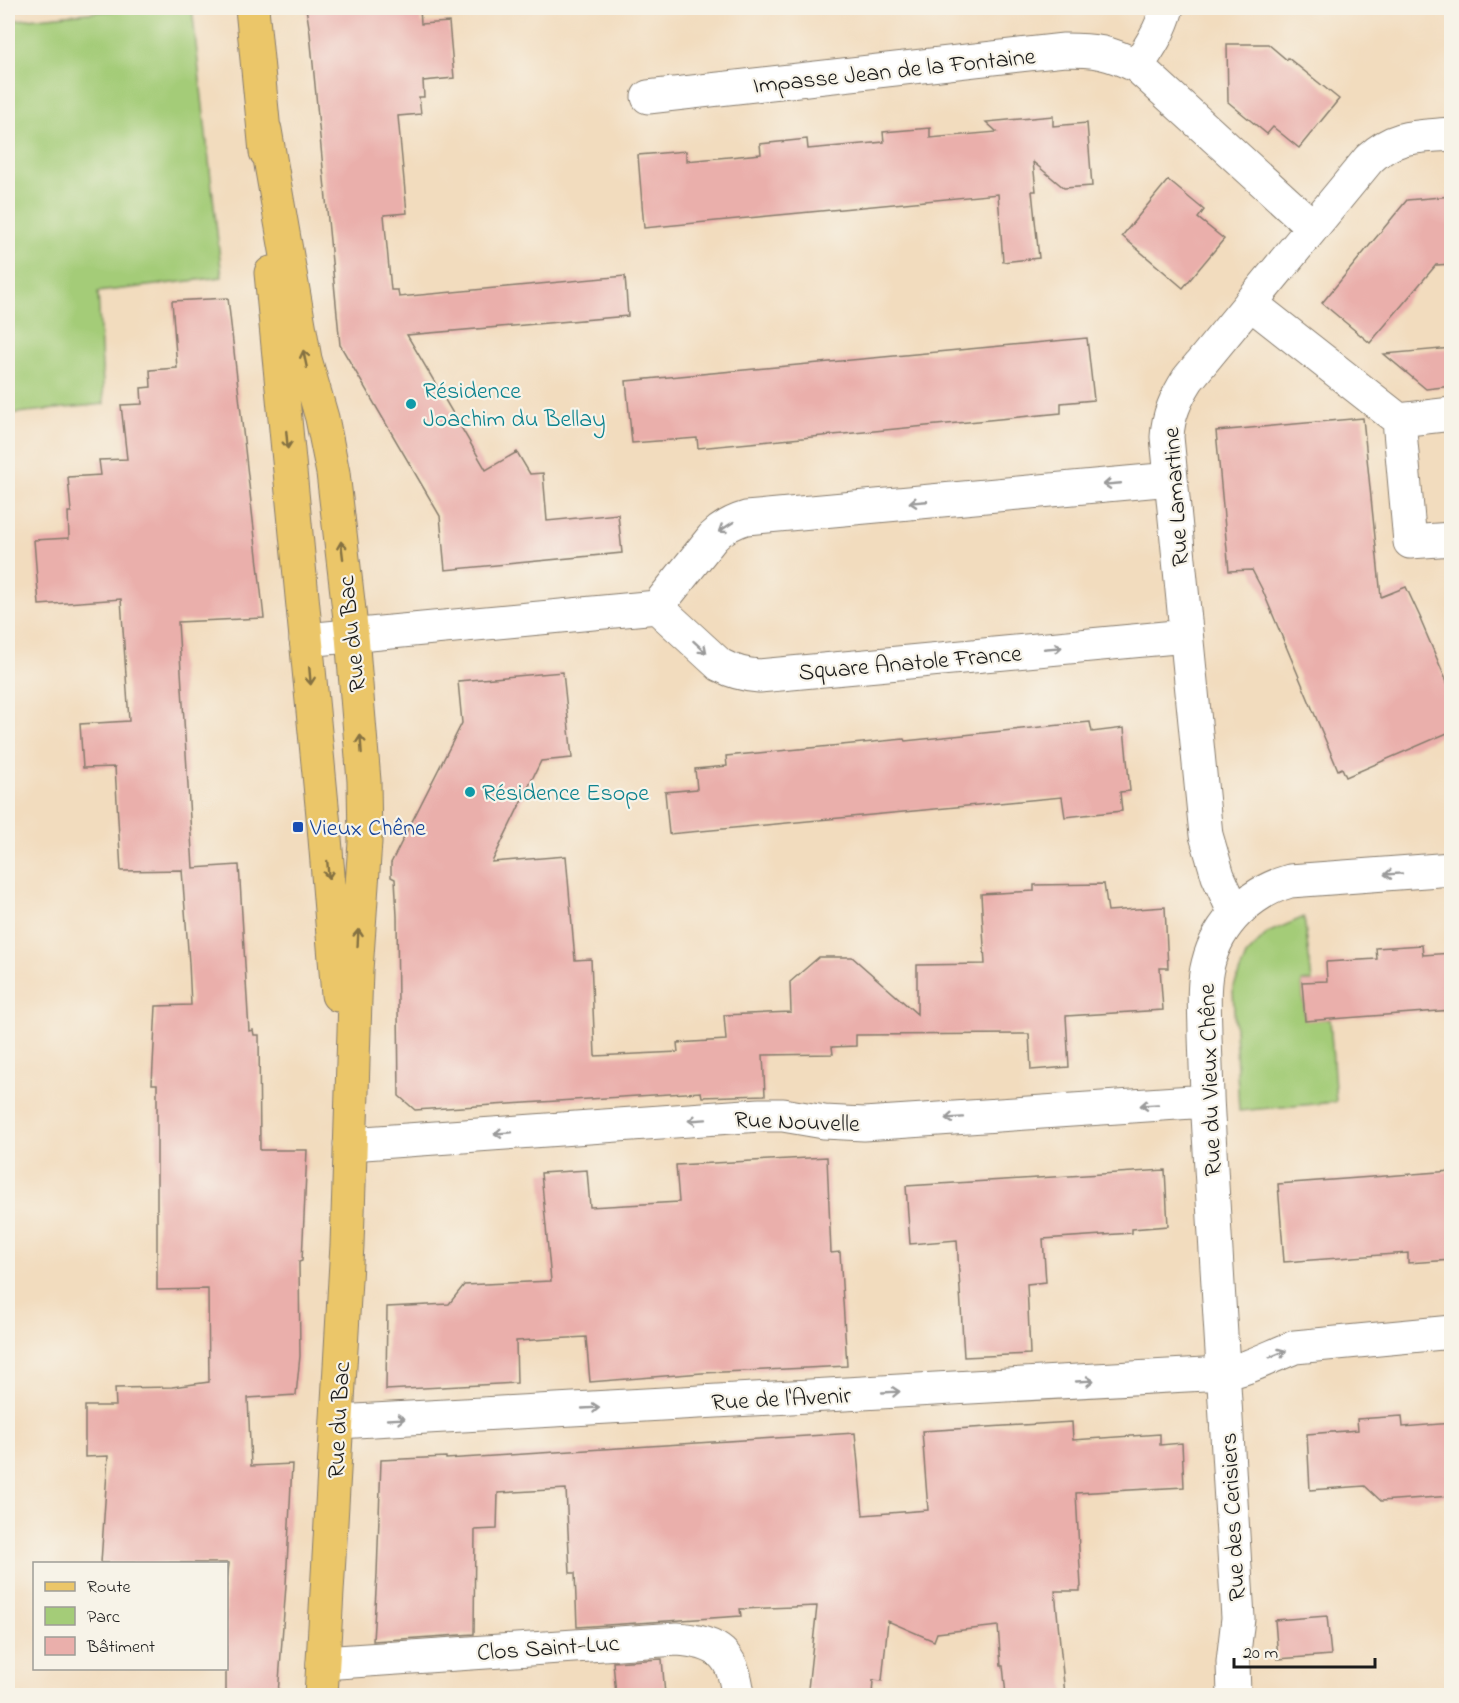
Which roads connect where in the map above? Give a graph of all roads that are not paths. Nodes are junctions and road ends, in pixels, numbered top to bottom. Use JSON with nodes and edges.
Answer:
{"nodes":[{"id":1,"x":252,"y":8,"type":"edge"},
{"id":2,"x":1167,"y":8,"type":"edge"},
{"id":3,"x":1137,"y":66,"type":"junction"},
{"id":4,"x":648,"y":97,"type":"dead end"},
{"id":5,"x":265,"y":130,"type":"junction"},
{"id":6,"x":1452,"y":134,"type":"edge"},
{"id":7,"x":1313,"y":227,"type":"junction"},
{"id":8,"x":1250,"y":303,"type":"junction"},
{"id":9,"x":1452,"y":414,"type":"edge"},
{"id":10,"x":1399,"y":420,"type":"junction"},
{"id":11,"x":1171,"y":479,"type":"junction"},
{"id":12,"x":1452,"y":539,"type":"edge"},
{"id":13,"x":657,"y":607,"type":"junction"},
{"id":14,"x":352,"y":636,"type":"junction"},
{"id":15,"x":1186,"y":636,"type":"junction"},
{"id":16,"x":306,"y":640,"type":"junction"},
{"id":17,"x":1452,"y":869,"type":"edge"},
{"id":18,"x":1234,"y":914,"type":"junction"},
{"id":19,"x":1207,"y":1101,"type":"junction"},
{"id":20,"x":350,"y":1144,"type":"junction"},
{"id":21,"x":1452,"y":1332,"type":"edge"},
{"id":22,"x":1223,"y":1374,"type":"junction"},
{"id":23,"x":338,"y":1422,"type":"junction"},
{"id":24,"x":323,"y":1663,"type":"junction"},
{"id":25,"x":321,"y":1695,"type":"edge"},
{"id":26,"x":738,"y":1695,"type":"edge"},
{"id":27,"x":1234,"y":1695,"type":"edge"}],
"edges":[{"from":1,"to":5,"type":"main road","name":"Rue du Bac"},
{"from":2,"to":3,"type":"street"},
{"from":3,"to":4,"type":"street","name":"Impasse Jean de la Fontaine"},
{"from":3,"to":7,"type":"street","name":"Impasse Jean de la Fontaine"},
{"from":14,"to":5,"type":"main road","name":"Rue du Bac","one_way":true},
{"from":5,"to":16,"type":"main road","name":"Rue du Bac","one_way":true},
{"from":6,"to":7,"type":"street","name":"Rue Lamartine"},
{"from":7,"to":8,"type":"street","name":"Rue Lamartine"},
{"from":8,"to":10,"type":"street"},
{"from":8,"to":11,"type":"street","name":"Rue Lamartine"},
{"from":9,"to":10,"type":"street"},
{"from":10,"to":12,"type":"street"},
{"from":11,"to":13,"type":"street","one_way":true},
{"from":11,"to":15,"type":"street","name":"Rue Lamartine"},
{"from":13,"to":14,"type":"street"},
{"from":13,"to":15,"type":"street","name":"Square Anatole France","one_way":true},
{"from":14,"to":16,"type":"street"},
{"from":20,"to":14,"type":"main road","name":"Rue du Bac","one_way":true},
{"from":15,"to":18,"type":"street","name":"Rue Lamartine"},
{"from":16,"to":20,"type":"main road","name":"Rue du Bac","one_way":true},
{"from":17,"to":18,"type":"street","name":"Rue du Vieux Chêne","one_way":true},
{"from":18,"to":19,"type":"street","name":"Rue du Vieux Chêne"},
{"from":19,"to":20,"type":"street","name":"Rue Nouvelle","one_way":true},
{"from":19,"to":22,"type":"street","name":"Rue du Vieux Chêne"},
{"from":20,"to":23,"type":"main road","name":"Rue du Bac"},
{"from":22,"to":21,"type":"street","name":"Rue de l'Avenir","one_way":true},
{"from":23,"to":22,"type":"street","name":"Rue de l'Avenir","one_way":true},
{"from":22,"to":27,"type":"street","name":"Rue des Cerisiers"},
{"from":23,"to":24,"type":"main road","name":"Rue du Bac"},
{"from":24,"to":25,"type":"main road","name":"Rue du Bac"},
{"from":24,"to":26,"type":"street","name":"Clos Saint-Luc"}]}
